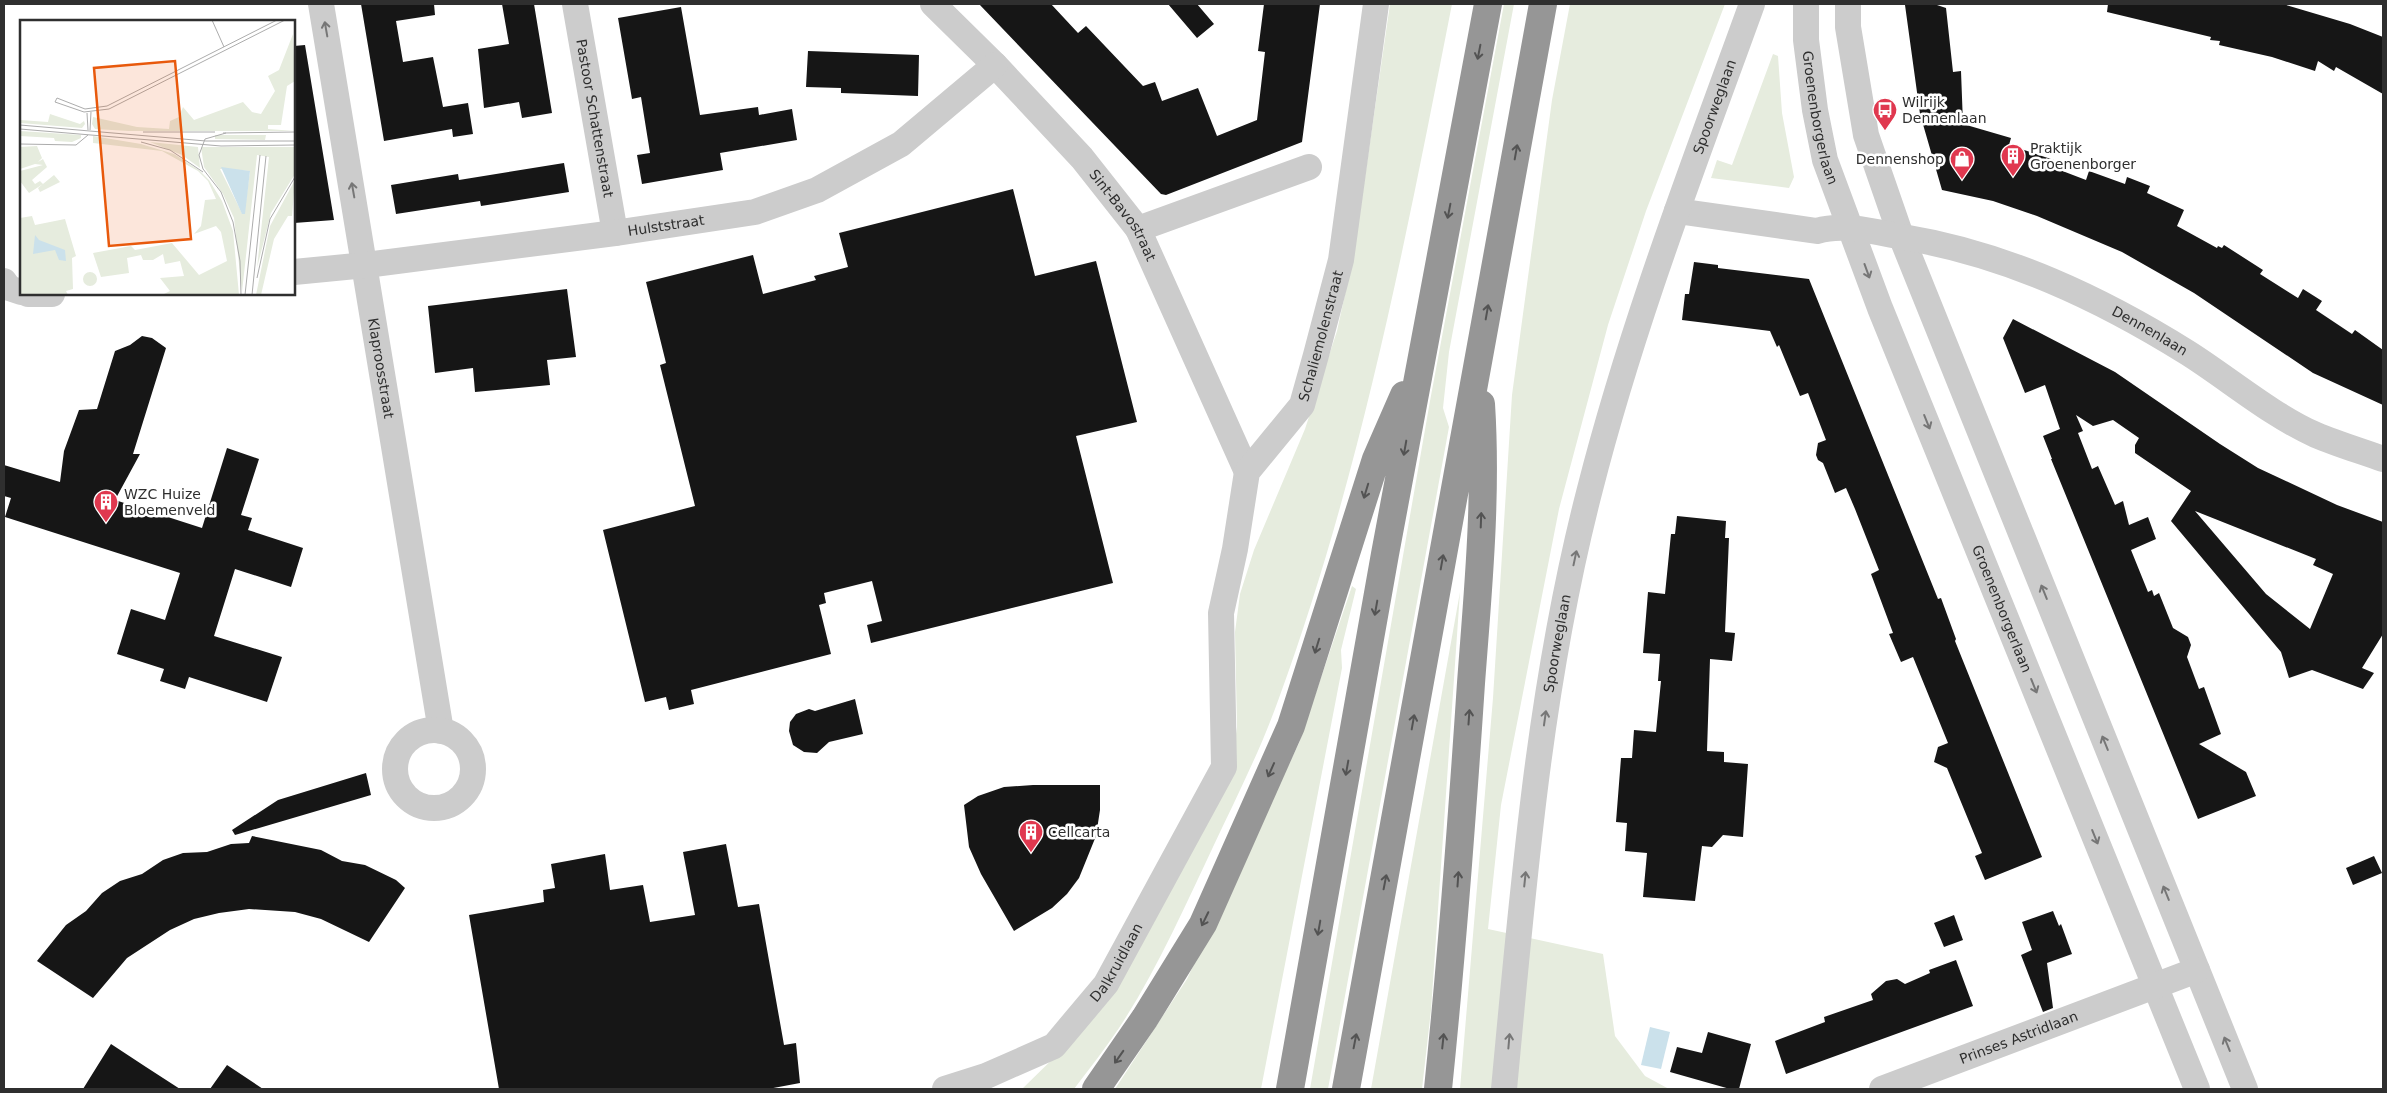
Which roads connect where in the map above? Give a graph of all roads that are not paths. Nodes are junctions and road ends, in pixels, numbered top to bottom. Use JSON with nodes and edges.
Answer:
{"nodes":[{"id":1,"x":321,"y":4,"type":"edge"},
{"id":2,"x":575,"y":4,"type":"edge"},
{"id":3,"x":933,"y":4,"type":"edge"},
{"id":4,"x":1376,"y":4,"type":"edge"},
{"id":5,"x":1488,"y":4,"type":"edge"},
{"id":6,"x":1543,"y":4,"type":"edge"},
{"id":7,"x":1752,"y":4,"type":"edge"},
{"id":8,"x":1806,"y":4,"type":"edge"},
{"id":9,"x":1848,"y":4,"type":"edge"},
{"id":10,"x":995,"y":65,"type":"junction"},
{"id":11,"x":1309,"y":167,"type":"dead end"},
{"id":12,"x":1677,"y":211,"type":"junction"},
{"id":13,"x":1138,"y":228,"type":"junction"},
{"id":14,"x":1852,"y":228,"type":"junction"},
{"id":15,"x":615,"y":233,"type":"junction"},
{"id":16,"x":1900,"y":236,"type":"junction"},
{"id":17,"x":366,"y":265,"type":"junction"},
{"id":18,"x":295,"y":272,"type":"edge"},
{"id":19,"x":4,"y":280,"type":"edge"},
{"id":20,"x":20,"y":292,"type":"edge"},
{"id":21,"x":1423,"y":349,"type":"junction"},
{"id":22,"x":1478,"y":360,"type":"junction"},
{"id":23,"x":2383,"y":459,"type":"edge"},
{"id":24,"x":1247,"y":472,"type":"junction"},
{"id":25,"x":441,"y":731,"type":"dead end"},
{"id":26,"x":2197,"y":970,"type":"junction"},
{"id":27,"x":2155,"y":986,"type":"junction"},
{"id":28,"x":945,"y":1089,"type":"edge"},
{"id":29,"x":1096,"y":1089,"type":"edge"},
{"id":30,"x":1290,"y":1089,"type":"edge"},
{"id":31,"x":1346,"y":1089,"type":"edge"},
{"id":32,"x":1438,"y":1089,"type":"edge"},
{"id":33,"x":1504,"y":1089,"type":"edge"},
{"id":34,"x":1882,"y":1089,"type":"edge"},
{"id":35,"x":2197,"y":1089,"type":"edge"},
{"id":36,"x":2245,"y":1089,"type":"edge"}],
"edges":[{"from":17,"to":1,"type":"street","name":"Klaproosstraat","one_way":true},
{"from":2,"to":15,"type":"street","name":"Pastoor Schattenstraat"},
{"from":3,"to":10,"type":"street","name":"Sint-Bavostraat"},
{"from":4,"to":24,"type":"street","name":"Schaliemolenstraat"},
{"from":5,"to":21,"type":"highway","one_way":true},
{"from":22,"to":6,"type":"highway","one_way":true},
{"from":7,"to":12,"type":"street","name":"Spoorweglaan"},
{"from":8,"to":14,"type":"street","name":"Groenenborgerlaan"},
{"from":9,"to":16,"type":"street"},
{"from":10,"to":13,"type":"street","name":"Sint-Bavostraat"},
{"from":10,"to":15,"type":"street","name":"Hulststraat"},
{"from":11,"to":13,"type":"street"},
{"from":12,"to":14,"type":"street"},
{"from":33,"to":12,"type":"street","name":"Spoorweglaan","one_way":true},
{"from":13,"to":24,"type":"street","name":"Sint-Bavostraat"},
{"from":14,"to":16,"type":"street"},
{"from":14,"to":27,"type":"street","name":"Groenenborgerlaan","one_way":true},
{"from":15,"to":17,"type":"street","name":"Hulststraat"},
{"from":16,"to":23,"type":"street","name":"Dennenlaan"},
{"from":26,"to":16,"type":"street","one_way":true},
{"from":17,"to":18,"type":"street","name":"Hulststraat"},
{"from":17,"to":25,"type":"street","name":"Klaproosstraat"},
{"from":19,"to":20,"type":"street"},
{"from":21,"to":29,"type":"highway","one_way":true},
{"from":21,"to":30,"type":"highway","one_way":true},
{"from":31,"to":22,"type":"highway","one_way":true},
{"from":32,"to":22,"type":"highway","one_way":true},
{"from":24,"to":28,"type":"street","name":"Dalkruidlaan"},
{"from":26,"to":27,"type":"street"},
{"from":36,"to":26,"type":"street","one_way":true},
{"from":27,"to":34,"type":"street","name":"Prinses Astridlaan"},
{"from":27,"to":35,"type":"street","name":"Groenenborgerlaan"}]}
